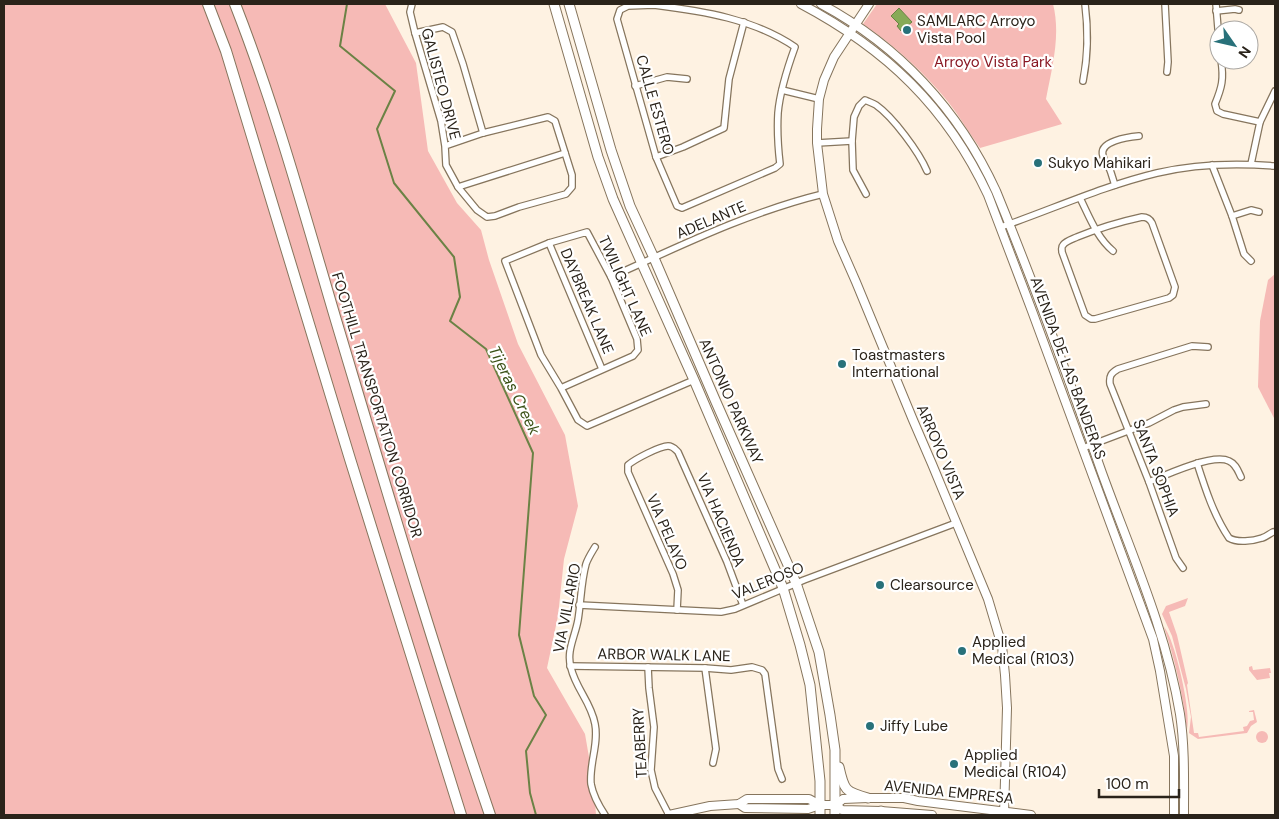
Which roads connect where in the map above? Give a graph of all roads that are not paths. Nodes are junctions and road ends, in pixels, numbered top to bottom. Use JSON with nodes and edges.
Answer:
{"nodes":[{"id":1,"x":208,"y":4,"type":"edge"},
{"id":2,"x":235,"y":4,"type":"edge"},
{"id":3,"x":412,"y":4,"type":"edge"},
{"id":4,"x":554,"y":4,"type":"edge"},
{"id":5,"x":570,"y":4,"type":"edge"},
{"id":6,"x":654,"y":4,"type":"edge"},
{"id":7,"x":801,"y":4,"type":"edge"},
{"id":8,"x":821,"y":4,"type":"edge"},
{"id":9,"x":869,"y":4,"type":"edge"},
{"id":10,"x":1085,"y":4,"type":"edge"},
{"id":11,"x":1165,"y":4,"type":"edge"},
{"id":12,"x":1216,"y":4,"type":"edge"},
{"id":13,"x":1239,"y":10,"type":"dead end"},
{"id":14,"x":1216,"y":11,"type":"junction"},
{"id":15,"x":1217,"y":20,"type":"edge"},
{"id":16,"x":744,"y":22,"type":"junction"},
{"id":17,"x":855,"y":24,"type":"junction"},
{"id":18,"x":415,"y":33,"type":"junction"},
{"id":19,"x":850,"y":33,"type":"junction"},
{"id":20,"x":1222,"y":70,"type":"edge"},
{"id":21,"x":1167,"y":72,"type":"dead end"},
{"id":22,"x":687,"y":79,"type":"dead end"},
{"id":23,"x":1083,"y":81,"type":"dead end"},
{"id":24,"x":635,"y":86,"type":"junction"},
{"id":25,"x":782,"y":90,"type":"junction"},
{"id":26,"x":1275,"y":91,"type":"edge"},
{"id":27,"x":819,"y":99,"type":"junction"},
{"id":28,"x":1260,"y":122,"type":"junction"},
{"id":29,"x":483,"y":133,"type":"junction"},
{"id":30,"x":1139,"y":136,"type":"dead end"},
{"id":31,"x":852,"y":141,"type":"junction"},
{"id":32,"x":817,"y":143,"type":"junction"},
{"id":33,"x":445,"y":146,"type":"junction"},
{"id":34,"x":565,"y":153,"type":"junction"},
{"id":35,"x":656,"y":157,"type":"junction"},
{"id":36,"x":1251,"y":164,"type":"junction"},
{"id":37,"x":1212,"y":165,"type":"junction"},
{"id":38,"x":1275,"y":166,"type":"edge"},
{"id":39,"x":927,"y":171,"type":"dead end"},
{"id":40,"x":1115,"y":185,"type":"junction"},
{"id":41,"x":458,"y":187,"type":"junction"},
{"id":42,"x":823,"y":194,"type":"junction"},
{"id":43,"x":866,"y":194,"type":"dead end"},
{"id":44,"x":1080,"y":198,"type":"junction"},
{"id":45,"x":1259,"y":212,"type":"dead end"},
{"id":46,"x":1232,"y":216,"type":"junction"},
{"id":47,"x":1010,"y":224,"type":"junction"},
{"id":48,"x":1001,"y":227,"type":"junction"},
{"id":49,"x":1096,"y":230,"type":"junction"},
{"id":50,"x":548,"y":243,"type":"junction"},
{"id":51,"x":1112,"y":251,"type":"dead end"},
{"id":52,"x":654,"y":258,"type":"junction"},
{"id":53,"x":1251,"y":261,"type":"dead end"},
{"id":54,"x":642,"y":264,"type":"junction"},
{"id":55,"x":611,"y":277,"type":"junction"},
{"id":56,"x":1208,"y":347,"type":"dead end"},
{"id":57,"x":602,"y":369,"type":"junction"},
{"id":58,"x":694,"y":380,"type":"junction"},
{"id":59,"x":561,"y":388,"type":"junction"},
{"id":60,"x":1206,"y":404,"type":"dead end"},
{"id":61,"x":1128,"y":431,"type":"junction"},
{"id":62,"x":1093,"y":445,"type":"junction"},
{"id":63,"x":1083,"y":448,"type":"junction"},
{"id":64,"x":1197,"y":463,"type":"junction"},
{"id":65,"x":628,"y":465,"type":"joint"},
{"id":66,"x":1241,"y":477,"type":"dead end"},
{"id":67,"x":1149,"y":482,"type":"junction"},
{"id":68,"x":956,"y":523,"type":"junction"},
{"id":69,"x":1273,"y":532,"type":"dead end"},
{"id":70,"x":1117,"y":539,"type":"junction"},
{"id":71,"x":595,"y":547,"type":"dead end"},
{"id":72,"x":1183,"y":568,"type":"dead end"},
{"id":73,"x":796,"y":583,"type":"junction"},
{"id":74,"x":783,"y":588,"type":"junction"},
{"id":75,"x":579,"y":605,"type":"junction"},
{"id":76,"x":743,"y":605,"type":"junction"},
{"id":77,"x":1151,"y":605,"type":"junction"},
{"id":78,"x":1142,"y":608,"type":"junction"},
{"id":79,"x":677,"y":610,"type":"junction"},
{"id":80,"x":570,"y":666,"type":"junction"},
{"id":81,"x":648,"y":667,"type":"junction"},
{"id":82,"x":705,"y":668,"type":"junction"},
{"id":83,"x":1173,"y":677,"type":"junction"},
{"id":84,"x":835,"y":750,"type":"junction"},
{"id":85,"x":713,"y":763,"type":"dead end"},
{"id":86,"x":782,"y":779,"type":"dead end"},
{"id":87,"x":868,"y":798,"type":"junction"},
{"id":88,"x":836,"y":805,"type":"junction"},
{"id":89,"x":820,"y":806,"type":"junction"},
{"id":90,"x":881,"y":810,"type":"junction"},
{"id":91,"x":1004,"y":813,"type":"edge"},
{"id":92,"x":461,"y":815,"type":"edge"},
{"id":93,"x":490,"y":815,"type":"edge"},
{"id":94,"x":605,"y":815,"type":"edge"},
{"id":95,"x":669,"y":815,"type":"edge"},
{"id":96,"x":820,"y":815,"type":"edge"},
{"id":97,"x":835,"y":815,"type":"edge"},
{"id":98,"x":867,"y":815,"type":"edge"},
{"id":99,"x":932,"y":815,"type":"edge"},
{"id":100,"x":1032,"y":815,"type":"edge"},
{"id":101,"x":1174,"y":815,"type":"edge"},
{"id":102,"x":1184,"y":815,"type":"edge"}],
"edges":[{"from":1,"to":92,"type":"highway"},
{"from":2,"to":93,"type":"highway","name":"FOOTHILL TRANSPORTATION CORRIDOR"},
{"from":3,"to":18,"type":"street","name":"GALISTEO DRIVE"},
{"from":4,"to":54,"type":"main road","name":"ANTONIO PARKWAY"},
{"from":5,"to":52,"type":"main road","name":"ANTONIO PARKWAY"},
{"from":6,"to":16,"type":"street"},
{"from":6,"to":24,"type":"street","name":"CALLE ESTERO"},
{"from":7,"to":19,"type":"main road","name":"AVENIDA DE LAS BANDERAS"},
{"from":8,"to":17,"type":"main road","name":"AVENIDA DE LAS BANDERAS"},
{"from":9,"to":17,"type":"main road","name":"ARROYO VISTA"},
{"from":10,"to":23,"type":"street"},
{"from":11,"to":21,"type":"street"},
{"from":12,"to":14,"type":"street"},
{"from":13,"to":14,"type":"street"},
{"from":14,"to":15,"type":"street"},
{"from":16,"to":25,"type":"street"},
{"from":16,"to":35,"type":"street"},
{"from":17,"to":19,"type":"main road","name":"ARROYO VISTA"},
{"from":17,"to":47,"type":"main road","name":"AVENIDA DE LAS BANDERAS"},
{"from":18,"to":29,"type":"street"},
{"from":18,"to":33,"type":"street","name":"GALISTEO DRIVE"},
{"from":19,"to":27,"type":"main road","name":"ARROYO VISTA"},
{"from":19,"to":48,"type":"main road","name":"AVENIDA DE LAS BANDERAS"},
{"from":20,"to":28,"type":"street"},
{"from":22,"to":24,"type":"street"},
{"from":24,"to":35,"type":"street","name":"CALLE ESTERO"},
{"from":25,"to":27,"type":"street"},
{"from":25,"to":35,"type":"street","name":"CALLE ESTERO"},
{"from":26,"to":28,"type":"street"},
{"from":27,"to":32,"type":"main road","name":"ARROYO VISTA"},
{"from":28,"to":36,"type":"street"},
{"from":29,"to":33,"type":"street"},
{"from":29,"to":34,"type":"street"},
{"from":30,"to":40,"type":"street"},
{"from":31,"to":32,"type":"street"},
{"from":31,"to":39,"type":"street"},
{"from":31,"to":43,"type":"street"},
{"from":32,"to":42,"type":"main road","name":"ARROYO VISTA"},
{"from":33,"to":41,"type":"street","name":"GALISTEO DRIVE"},
{"from":34,"to":41,"type":"street"},
{"from":34,"to":41,"type":"street","name":"GALISTEO DRIVE"},
{"from":36,"to":37,"type":"street"},
{"from":36,"to":38,"type":"street"},
{"from":37,"to":40,"type":"street"},
{"from":37,"to":46,"type":"street"},
{"from":40,"to":44,"type":"street"},
{"from":42,"to":52,"type":"street","name":"ADELANTE"},
{"from":42,"to":68,"type":"main road","name":"ARROYO VISTA"},
{"from":44,"to":47,"type":"street"},
{"from":44,"to":49,"type":"street"},
{"from":45,"to":46,"type":"street"},
{"from":46,"to":53,"type":"street"},
{"from":47,"to":48,"type":"street"},
{"from":47,"to":62,"type":"main road","name":"AVENIDA DE LAS BANDERAS"},
{"from":48,"to":63,"type":"main road","name":"AVENIDA DE LAS BANDERAS"},
{"from":49,"to":49,"type":"street"},
{"from":49,"to":51,"type":"street"},
{"from":50,"to":55,"type":"street","name":"TWILIGHT LANE"},
{"from":50,"to":57,"type":"street","name":"DAYBREAK LANE"},
{"from":50,"to":59,"type":"street"},
{"from":52,"to":54,"type":"street","name":"ADELANTE"},
{"from":52,"to":73,"type":"main road","name":"ANTONIO PARKWAY"},
{"from":54,"to":55,"type":"street","name":"ADELANTE"},
{"from":54,"to":58,"type":"main road","name":"ANTONIO PARKWAY"},
{"from":55,"to":57,"type":"street","name":"TWILIGHT LANE"},
{"from":56,"to":61,"type":"street","name":"SANTA SOPHIA"},
{"from":57,"to":59,"type":"street"},
{"from":58,"to":59,"type":"street"},
{"from":58,"to":74,"type":"main road","name":"ANTONIO PARKWAY"},
{"from":60,"to":61,"type":"street"},
{"from":61,"to":62,"type":"street"},
{"from":61,"to":67,"type":"street","name":"SANTA SOPHIA"},
{"from":62,"to":63,"type":"street"},
{"from":62,"to":77,"type":"main road","name":"AVENIDA DE LAS BANDERAS"},
{"from":63,"to":70,"type":"main road","name":"AVENIDA DE LAS BANDERAS"},
{"from":64,"to":66,"type":"street"},
{"from":64,"to":67,"type":"street"},
{"from":64,"to":69,"type":"street"},
{"from":65,"to":76,"type":"street","name":"VIA HACIENDA"},
{"from":65,"to":79,"type":"street","name":"VIA PELAYO"},
{"from":67,"to":72,"type":"street","name":"SANTA SOPHIA"},
{"from":68,"to":73,"type":"street","name":"VALEROSO"},
{"from":68,"to":91,"type":"main road","name":"ARROYO VISTA"},
{"from":70,"to":77,"type":"main road"},
{"from":70,"to":78,"type":"main road","name":"AVENIDA DE LAS BANDERAS"},
{"from":71,"to":75,"type":"street","name":"VIA VILLARIO"},
{"from":73,"to":74,"type":"street","name":"VALEROSO"},
{"from":73,"to":84,"type":"main road","name":"ANTONIO PARKWAY"},
{"from":74,"to":76,"type":"street","name":"VALEROSO"},
{"from":74,"to":89,"type":"main road","name":"ANTONIO PARKWAY"},
{"from":75,"to":79,"type":"street","name":"VALEROSO"},
{"from":75,"to":80,"type":"street","name":"VIA VILLARIO"},
{"from":76,"to":79,"type":"street","name":"VALEROSO"},
{"from":77,"to":83,"type":"main road","name":"AVENIDA DE LAS BANDERAS"},
{"from":78,"to":83,"type":"main road"},
{"from":78,"to":101,"type":"main road","name":"AVENIDA DE LAS BANDERAS"},
{"from":80,"to":81,"type":"street","name":"ARBOR WALK LANE"},
{"from":80,"to":94,"type":"street","name":"VIA VILLARIO"},
{"from":81,"to":82,"type":"street","name":"ARBOR WALK LANE"},
{"from":81,"to":95,"type":"street","name":"TEABERRY"},
{"from":82,"to":85,"type":"street"},
{"from":82,"to":86,"type":"street","name":"ARBOR WALK LANE"},
{"from":83,"to":102,"type":"main road","name":"AVENIDA DE LAS BANDERAS"},
{"from":84,"to":87,"type":"main road"},
{"from":84,"to":88,"type":"main road","name":"ANTONIO PARKWAY"},
{"from":87,"to":88,"type":"main road","name":"AVENIDA EMPRESA"},
{"from":87,"to":91,"type":"main road","name":"AVENIDA EMPRESA"},
{"from":88,"to":89,"type":"main road","name":"AVENIDA EMPRESA"},
{"from":88,"to":90,"type":"main road","name":"AVENIDA EMPRESA"},
{"from":88,"to":97,"type":"main road","name":"ANTONIO PARKWAY"},
{"from":89,"to":95,"type":"main road","name":"AVENIDA EMPRESA"},
{"from":89,"to":96,"type":"main road","name":"ANTONIO PARKWAY"},
{"from":90,"to":98,"type":"main road"},
{"from":90,"to":99,"type":"main road","name":"AVENIDA EMPRESA"},
{"from":91,"to":100,"type":"main road","name":"AVENIDA EMPRESA"}]}
